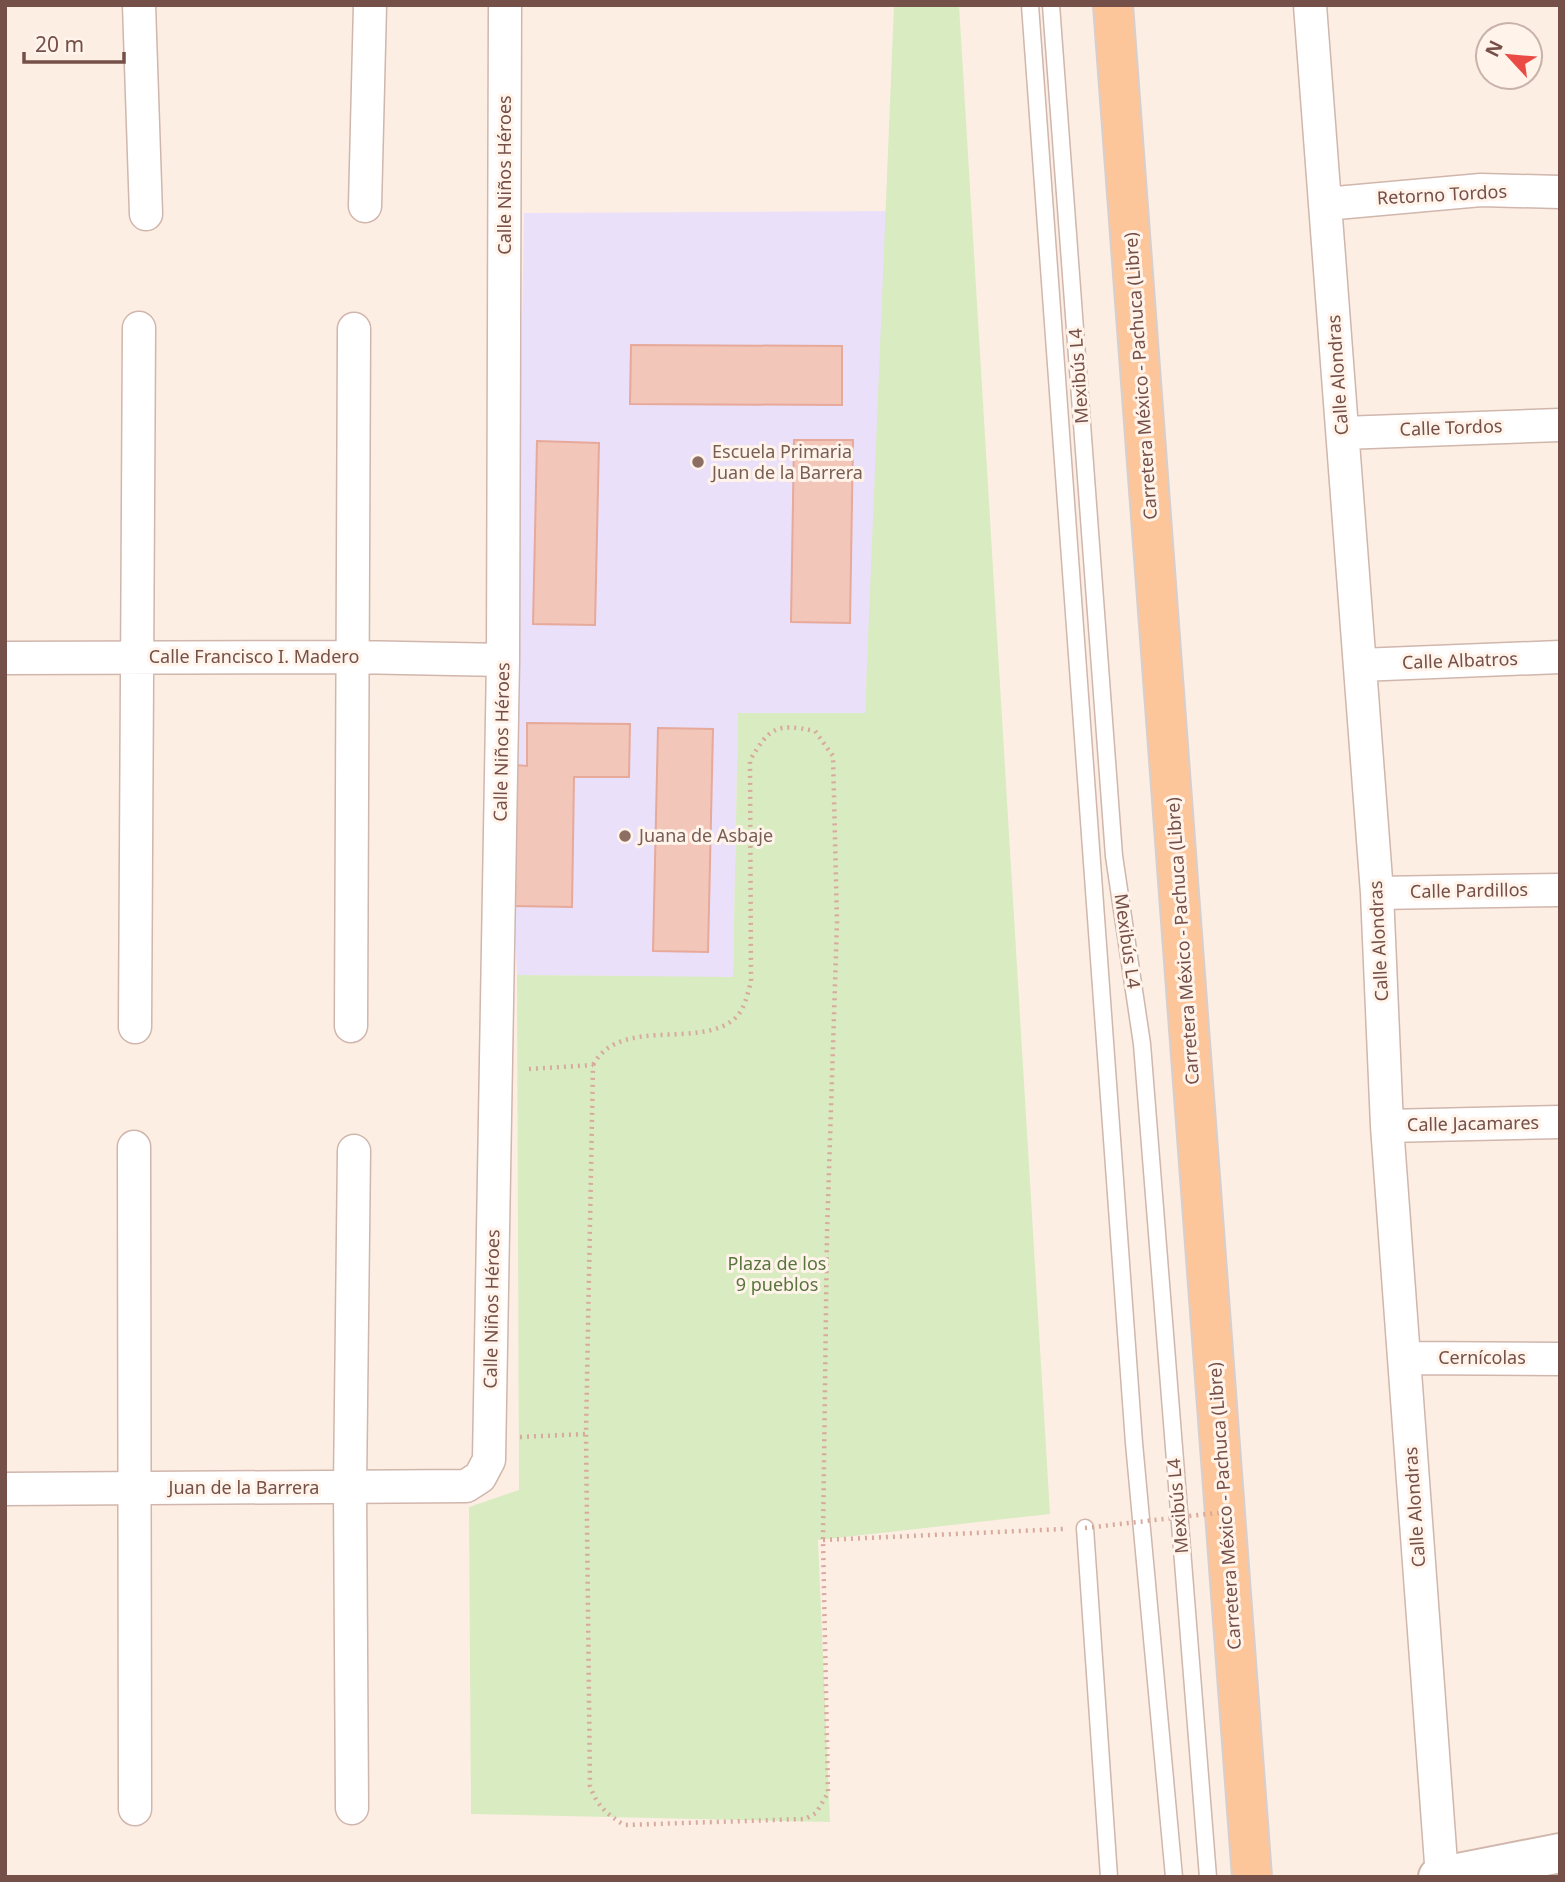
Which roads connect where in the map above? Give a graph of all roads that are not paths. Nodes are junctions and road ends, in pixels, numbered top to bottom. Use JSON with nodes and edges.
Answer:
{"nodes":[{"id":1,"x":139,"y":5,"type":"edge"},
{"id":2,"x":370,"y":5,"type":"edge"},
{"id":3,"x":505,"y":5,"type":"edge"},
{"id":4,"x":1030,"y":5,"type":"edge"},
{"id":5,"x":1051,"y":5,"type":"edge"},
{"id":6,"x":1113,"y":5,"type":"edge"},
{"id":7,"x":1310,"y":5,"type":"edge"},
{"id":8,"x":1560,"y":192,"type":"edge"},
{"id":9,"x":1325,"y":204,"type":"junction"},
{"id":10,"x":365,"y":206,"type":"dead end"},
{"id":11,"x":146,"y":214,"type":"dead end"},
{"id":12,"x":139,"y":328,"type":"dead end"},
{"id":13,"x":354,"y":329,"type":"dead end"},
{"id":14,"x":1560,"y":425,"type":"edge"},
{"id":15,"x":1343,"y":433,"type":"junction"},
{"id":16,"x":136,"y":657,"type":"junction"},
{"id":17,"x":353,"y":657,"type":"junction"},
{"id":18,"x":1560,"y":657,"type":"edge"},
{"id":19,"x":5,"y":658,"type":"edge"},
{"id":20,"x":503,"y":660,"type":"junction"},
{"id":21,"x":1360,"y":665,"type":"junction"},
{"id":22,"x":1560,"y":890,"type":"edge"},
{"id":23,"x":1377,"y":893,"type":"junction"},
{"id":24,"x":351,"y":1026,"type":"dead end"},
{"id":25,"x":135,"y":1027,"type":"dead end"},
{"id":26,"x":1560,"y":1122,"type":"edge"},
{"id":27,"x":1387,"y":1126,"type":"junction"},
{"id":28,"x":134,"y":1147,"type":"dead end"},
{"id":29,"x":354,"y":1151,"type":"dead end"},
{"id":30,"x":1404,"y":1358,"type":"junction"},
{"id":31,"x":1560,"y":1359,"type":"edge"},
{"id":32,"x":480,"y":1476,"type":"joint"},
{"id":33,"x":350,"y":1487,"type":"junction"},
{"id":34,"x":134,"y":1488,"type":"junction"},
{"id":35,"x":5,"y":1489,"type":"edge"},
{"id":36,"x":1085,"y":1528,"type":"road end"},
{"id":37,"x":352,"y":1808,"type":"dead end"},
{"id":38,"x":135,"y":1809,"type":"dead end"},
{"id":39,"x":1560,"y":1853,"type":"edge"},
{"id":40,"x":1440,"y":1876,"type":"edge"},
{"id":41,"x":1109,"y":1877,"type":"edge"},
{"id":42,"x":1174,"y":1877,"type":"edge"},
{"id":43,"x":1208,"y":1877,"type":"edge"},
{"id":44,"x":1252,"y":1877,"type":"edge"}],
"edges":[{"from":1,"to":11,"type":"street"},
{"from":2,"to":10,"type":"street"},
{"from":3,"to":20,"type":"street","name":"Calle Niños Héroes"},
{"from":4,"to":42,"type":"lane","name":"Mexibús L4"},
{"from":5,"to":43,"type":"lane","name":"Mexibús L4"},
{"from":6,"to":44,"type":"main road","name":"Carretera México - Pachuca (Libre)"},
{"from":7,"to":9,"type":"street","name":"Calle Alondras"},
{"from":8,"to":9,"type":"street","name":"Retorno Tordos"},
{"from":9,"to":15,"type":"street","name":"Calle Alondras"},
{"from":12,"to":16,"type":"street"},
{"from":13,"to":17,"type":"street"},
{"from":14,"to":15,"type":"street","name":"Calle Tordos"},
{"from":15,"to":21,"type":"street","name":"Calle Alondras"},
{"from":16,"to":17,"type":"street","name":"Calle Francisco I. Madero"},
{"from":16,"to":19,"type":"street","name":"Calle Francisco I. Madero"},
{"from":16,"to":25,"type":"street"},
{"from":17,"to":20,"type":"street","name":"Calle Francisco I. Madero"},
{"from":17,"to":24,"type":"street"},
{"from":18,"to":21,"type":"street","name":"Calle Albatros"},
{"from":20,"to":32,"type":"street","name":"Calle Niños Héroes"},
{"from":21,"to":23,"type":"street","name":"Calle Alondras"},
{"from":22,"to":23,"type":"street","name":"Calle Pardillos"},
{"from":23,"to":27,"type":"street","name":"Calle Alondras"},
{"from":26,"to":27,"type":"street","name":"Calle Jacamares"},
{"from":27,"to":30,"type":"street","name":"Calle Alondras"},
{"from":28,"to":34,"type":"street"},
{"from":29,"to":33,"type":"street"},
{"from":30,"to":31,"type":"street","name":"Cernícolas"},
{"from":30,"to":40,"type":"street","name":"Calle Alondras"},
{"from":32,"to":33,"type":"street","name":"Juan de la Barrera"},
{"from":33,"to":34,"type":"street","name":"Juan de la Barrera"},
{"from":33,"to":37,"type":"street"},
{"from":34,"to":35,"type":"street","name":"Juan de la Barrera"},
{"from":34,"to":38,"type":"street"},
{"from":36,"to":41,"type":"lane"},
{"from":39,"to":40,"type":"street"}]}
